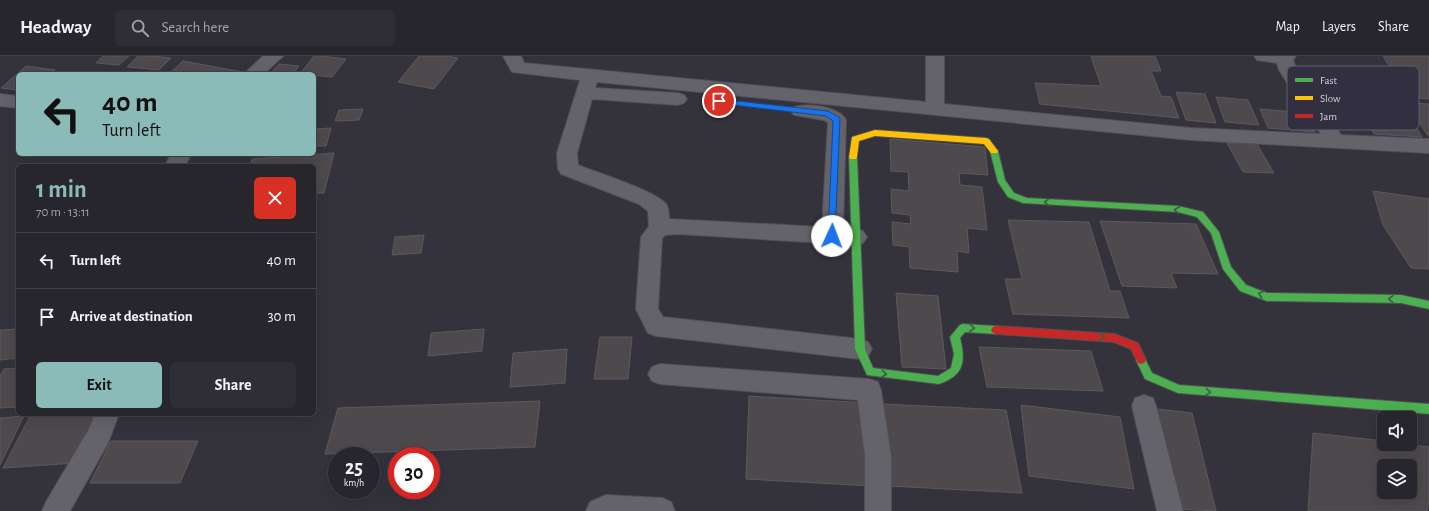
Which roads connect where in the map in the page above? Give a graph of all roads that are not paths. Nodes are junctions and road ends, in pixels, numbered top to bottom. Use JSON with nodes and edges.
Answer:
{"nodes":[{"id":1,"x":274,"y":56,"type":"edge"},
{"id":2,"x":512,"y":56,"type":"edge"},
{"id":3,"x":935,"y":56,"type":"edge"},
{"id":4,"x":1263,"y":56,"type":"edge"},
{"id":5,"x":1286,"y":57,"type":"edge"},
{"id":6,"x":255,"y":72,"type":"edge"},
{"id":7,"x":588,"y":84,"type":"junction"},
{"id":8,"x":0,"y":100,"type":"edge"},
{"id":9,"x":16,"y":102,"type":"edge"},
{"id":10,"x":935,"y":109,"type":"junction"},
{"id":11,"x":1328,"y":130,"type":"edge"},
{"id":12,"x":1335,"y":141,"type":"junction"},
{"id":13,"x":1429,"y":146,"type":"edge"},
{"id":14,"x":659,"y":227,"type":"junction"},
{"id":15,"x":832,"y":236,"type":"junction"},
{"id":16,"x":856,"y":238,"type":"junction"},
{"id":17,"x":1429,"y":305,"type":"edge"},
{"id":18,"x":860,"y":349,"type":"junction"},
{"id":19,"x":660,"y":374,"type":"dead end"},
{"id":20,"x":1144,"y":406,"type":"dead end"},
{"id":21,"x":1429,"y":409,"type":"edge"},
{"id":22,"x":106,"y":416,"type":"edge"},
{"id":23,"x":56,"y":511,"type":"edge"},
{"id":24,"x":599,"y":511,"type":"edge"},
{"id":25,"x":662,"y":511,"type":"edge"},
{"id":26,"x":878,"y":511,"type":"edge"},
{"id":27,"x":1170,"y":511,"type":"edge"}],
"edges":[{"from":1,"to":6,"type":"street"},
{"from":2,"to":7,"type":"street"},
{"from":3,"to":10,"type":"street"},
{"from":4,"to":5,"type":"street"},
{"from":7,"to":10,"type":"street"},
{"from":7,"to":14,"type":"street"},
{"from":7,"to":15,"type":"street"},
{"from":8,"to":9,"type":"street"},
{"from":10,"to":12,"type":"street"},
{"from":11,"to":12,"type":"street"},
{"from":12,"to":13,"type":"street"},
{"from":14,"to":15,"type":"street"},
{"from":14,"to":18,"type":"street"},
{"from":15,"to":16,"type":"street"},
{"from":17,"to":16,"type":"street","one_way":true},
{"from":16,"to":18,"type":"street"},
{"from":18,"to":21,"type":"street","one_way":true},
{"from":19,"to":26,"type":"street"},
{"from":20,"to":27,"type":"street"},
{"from":22,"to":23,"type":"street"},
{"from":24,"to":25,"type":"street"}]}
